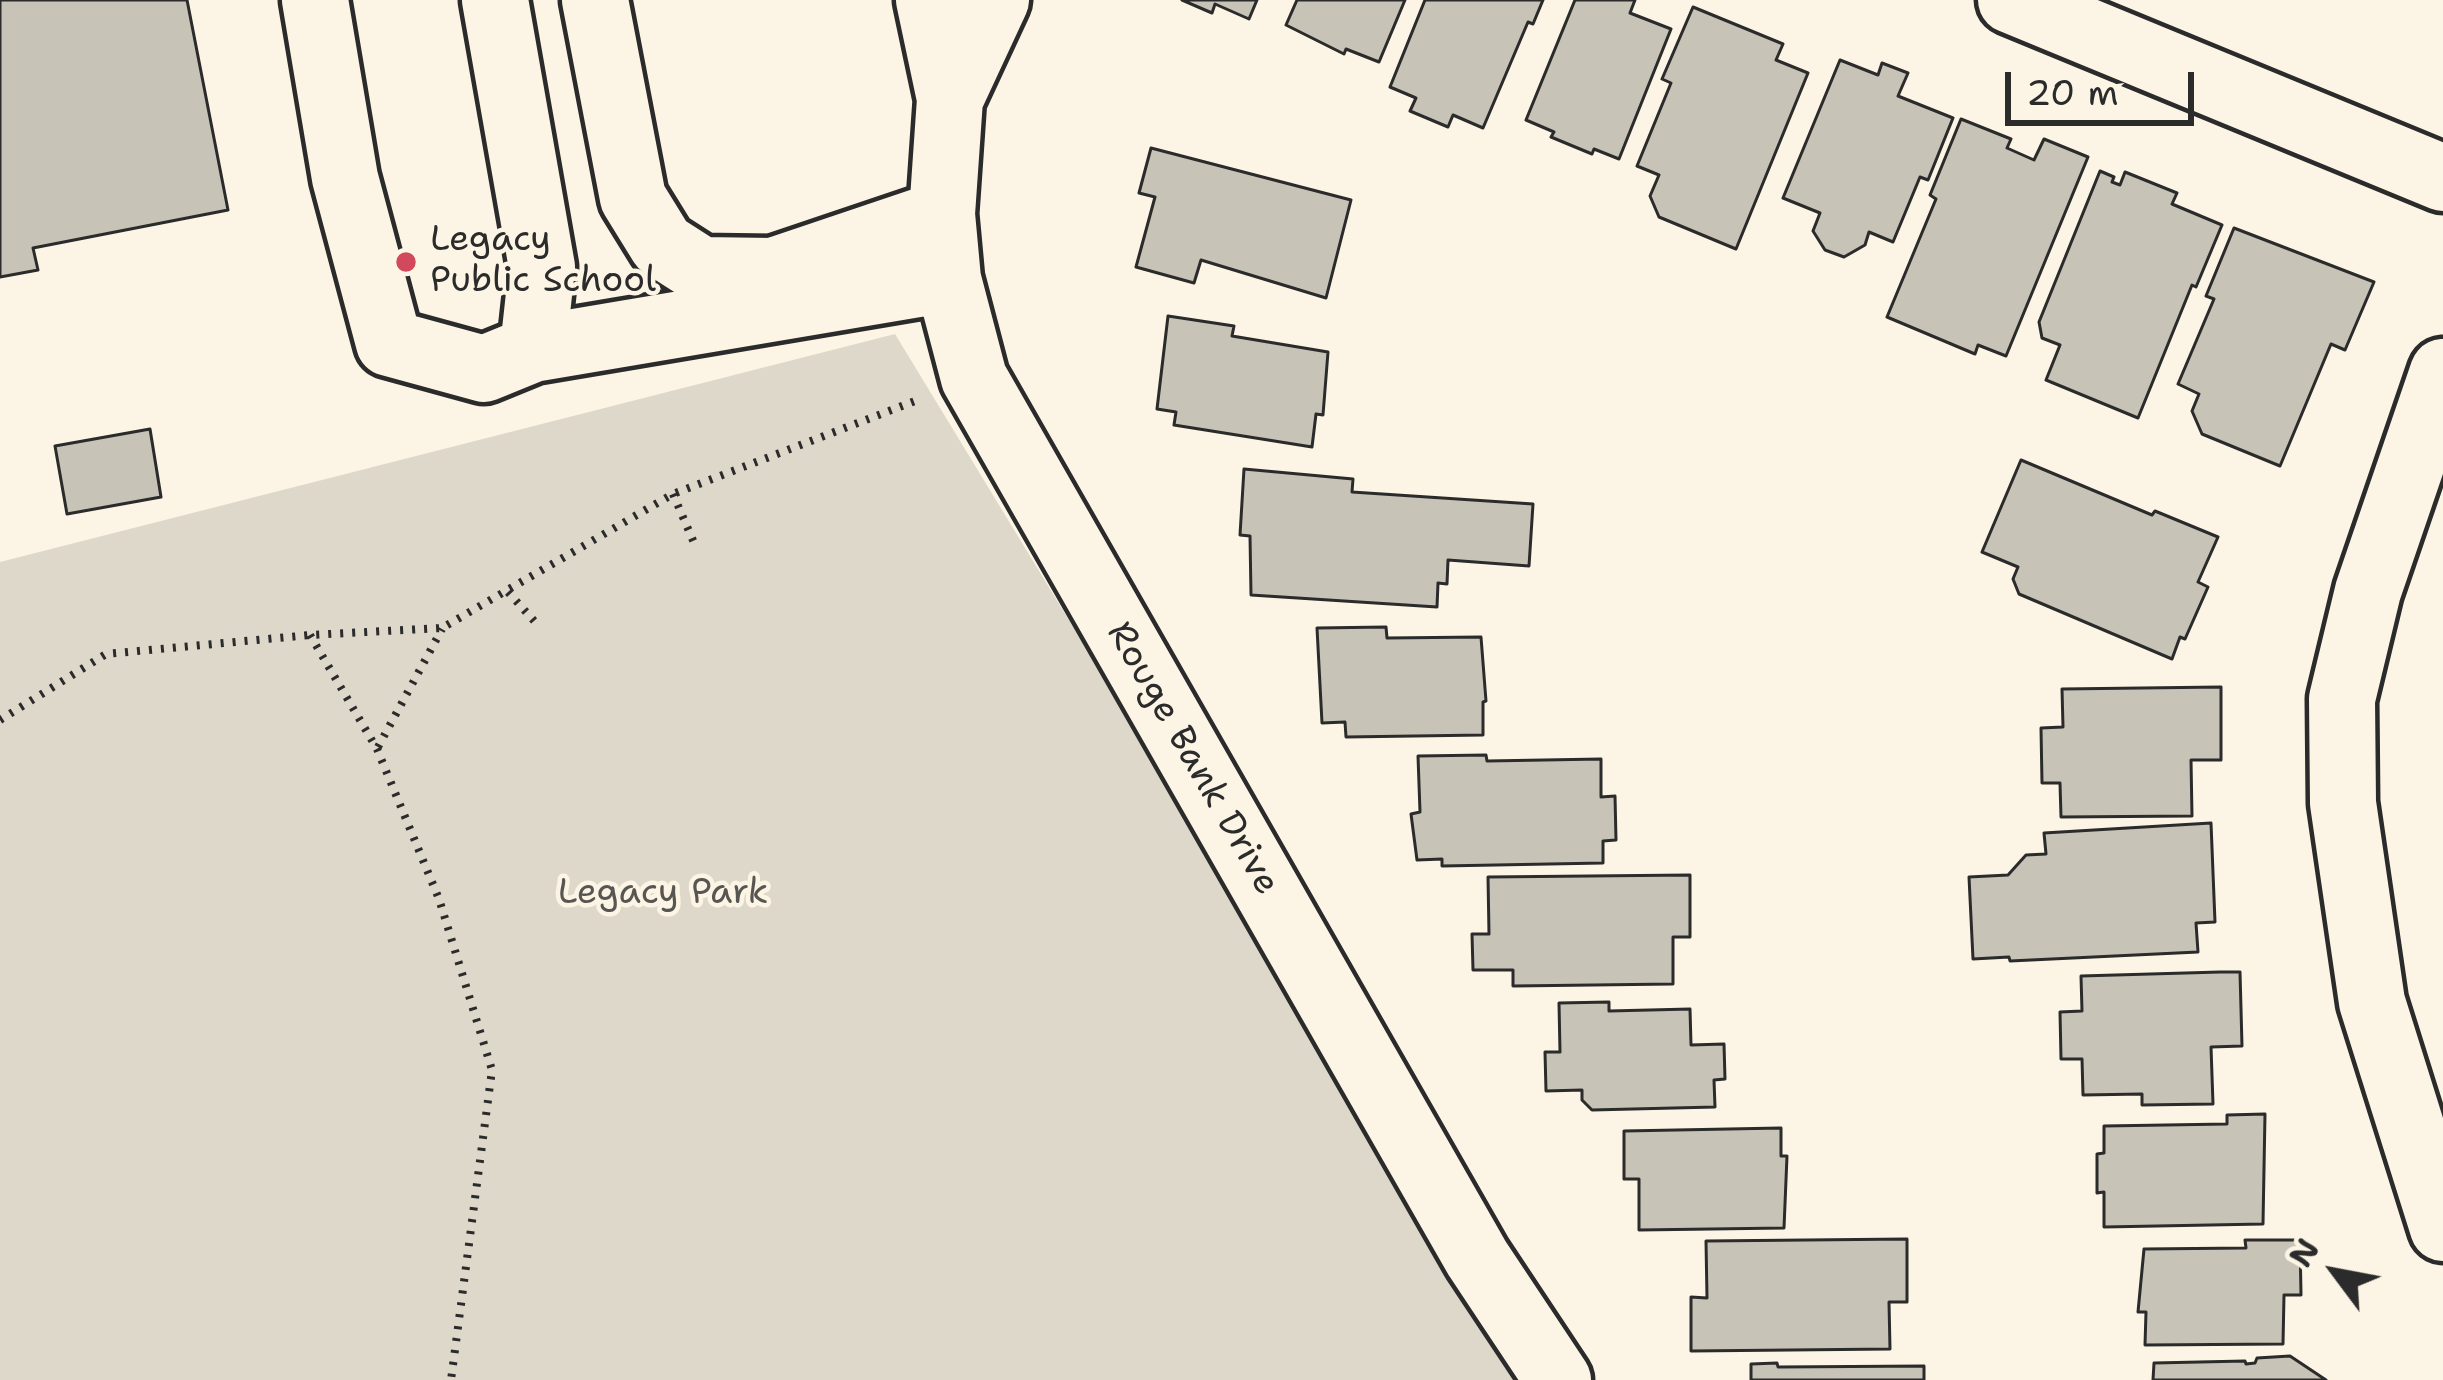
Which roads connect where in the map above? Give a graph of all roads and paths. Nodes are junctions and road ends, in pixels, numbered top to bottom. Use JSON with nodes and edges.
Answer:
{"nodes":[{"id":1,"x":315,"y":0,"type":"edge"},
{"id":2,"x":495,"y":0,"type":"edge"},
{"id":3,"x":596,"y":0,"type":"edge"},
{"id":4,"x":929,"y":0,"type":"edge"},
{"id":5,"x":996,"y":0,"type":"edge"},
{"id":6,"x":2011,"y":0,"type":"edge"},
{"id":7,"x":950,"y":99,"type":"junction"},
{"id":8,"x":2443,"y":178,"type":"edge"},
{"id":9,"x":942,"y":214,"type":"junction"},
{"id":10,"x":948,"y":279,"type":"junction"},
{"id":11,"x":532,"y":349,"type":"junction"},
{"id":12,"x":2443,"y":372,"type":"edge"},
{"id":13,"x":974,"y":378,"type":"junction"},
{"id":14,"x":673,"y":494,"type":"junction"},
{"id":15,"x":695,"y":545,"type":"dead end"},
{"id":16,"x":508,"y":592,"type":"junction"},
{"id":17,"x":536,"y":622,"type":"dead end"},
{"id":18,"x":442,"y":628,"type":"junction"},
{"id":19,"x":310,"y":635,"type":"junction"},
{"id":20,"x":0,"y":720,"type":"edge"},
{"id":21,"x":377,"y":749,"type":"junction"},
{"id":22,"x":2443,"y":1228,"type":"edge"},
{"id":23,"x":451,"y":1380,"type":"edge"},
{"id":24,"x":1558,"y":1380,"type":"edge"}],
"edges":[{"from":1,"to":11,"type":"street"},
{"from":2,"to":11,"type":"street"},
{"from":3,"to":9,"type":"street"},
{"from":4,"to":7,"type":"street","name":"Rouge Bank Drive"},
{"from":5,"to":7,"type":"street","name":"Rouge Bank Drive"},
{"from":6,"to":8,"type":"street"},
{"from":7,"to":9,"type":"street","name":"Rouge Bank Drive"},
{"from":9,"to":10,"type":"street","name":"Rouge Bank Drive"},
{"from":10,"to":11,"type":"street"},
{"from":10,"to":13,"type":"street","name":"Rouge Bank Drive"},
{"from":12,"to":22,"type":"street"},
{"from":13,"to":14,"type":"path"},
{"from":13,"to":24,"type":"street","name":"Rouge Bank Drive"},
{"from":14,"to":15,"type":"path"},
{"from":14,"to":16,"type":"path"},
{"from":16,"to":17,"type":"path"},
{"from":16,"to":18,"type":"path"},
{"from":18,"to":19,"type":"path"},
{"from":18,"to":21,"type":"path"},
{"from":19,"to":20,"type":"path"},
{"from":19,"to":21,"type":"path"},
{"from":21,"to":23,"type":"path"}]}
